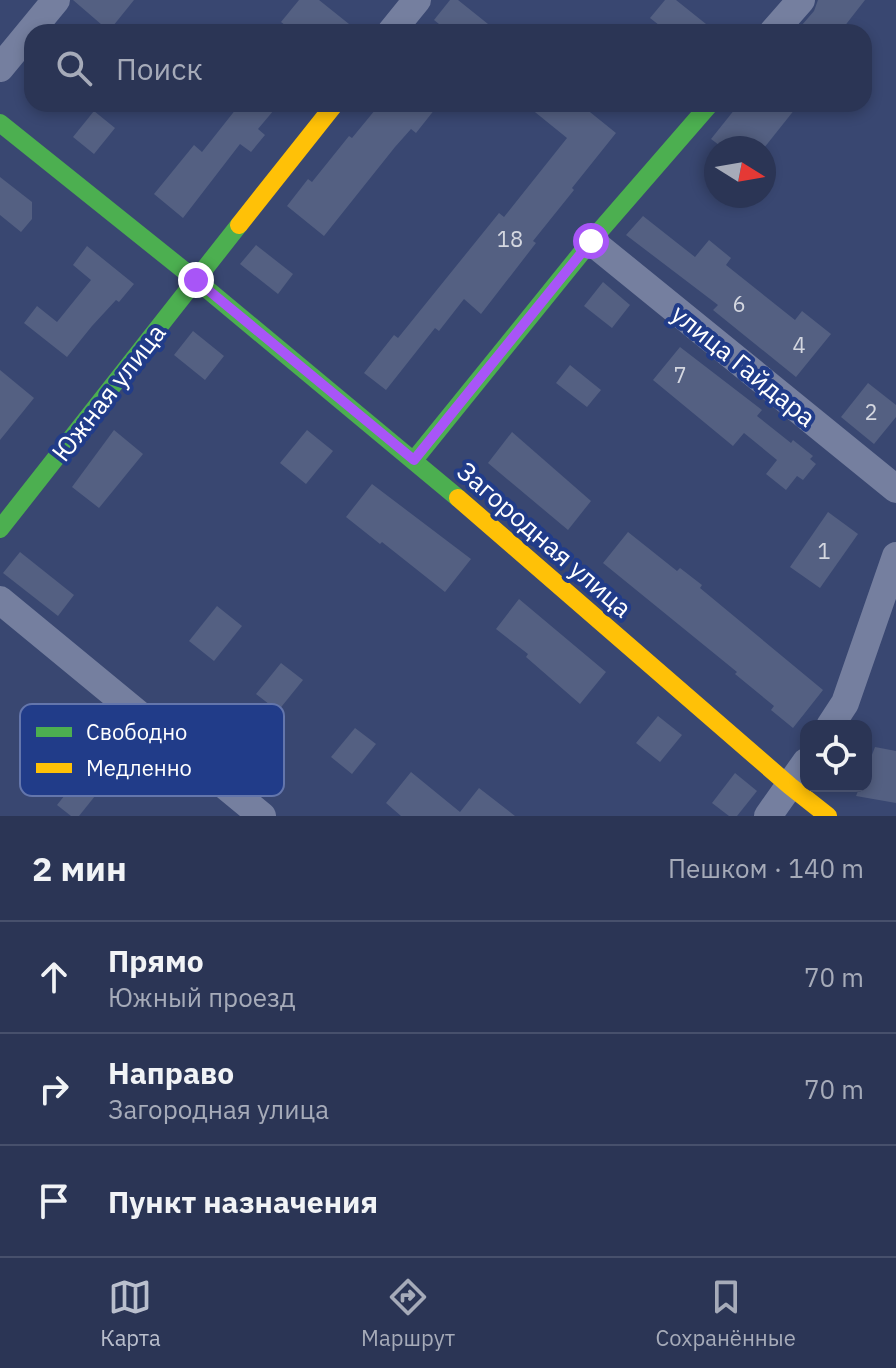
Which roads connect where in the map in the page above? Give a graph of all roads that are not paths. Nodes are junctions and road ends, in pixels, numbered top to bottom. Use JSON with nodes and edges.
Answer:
{"nodes":[{"id":1,"x":56,"y":0,"type":"edge"},
{"id":2,"x":417,"y":0,"type":"edge"},
{"id":3,"x":801,"y":0,"type":"edge"},
{"id":4,"x":36,"y":24,"type":"edge"},
{"id":5,"x":398,"y":24,"type":"edge"},
{"id":6,"x":780,"y":24,"type":"edge"},
{"id":7,"x":24,"y":39,"type":"edge"},
{"id":8,"x":0,"y":68,"type":"edge"},
{"id":9,"x":329,"y":112,"type":"edge"},
{"id":10,"x":703,"y":112,"type":"edge"},
{"id":11,"x":0,"y":123,"type":"edge"},
{"id":12,"x":591,"y":241,"type":"junction"},
{"id":13,"x":196,"y":280,"type":"junction"},
{"id":14,"x":414,"y":460,"type":"junction"},
{"id":15,"x":896,"y":489,"type":"edge"},
{"id":16,"x":0,"y":529,"type":"edge"},
{"id":17,"x":896,"y":556,"type":"edge"},
{"id":18,"x":0,"y":600,"type":"edge"},
{"id":19,"x":126,"y":704,"type":"edge"},
{"id":20,"x":834,"y":720,"type":"edge"},
{"id":21,"x":800,"y":771,"type":"edge"},
{"id":22,"x":790,"y":786,"type":"junction"},
{"id":23,"x":238,"y":796,"type":"edge"},
{"id":24,"x":262,"y":816,"type":"edge"},
{"id":25,"x":768,"y":816,"type":"edge"},
{"id":26,"x":828,"y":816,"type":"edge"}],
"edges":[{"from":1,"to":4,"type":"street"},
{"from":2,"to":5,"type":"street"},
{"from":3,"to":6,"type":"street"},
{"from":7,"to":8,"type":"street"},
{"from":9,"to":13,"type":"street","name":"Южная улица"},
{"from":10,"to":12,"type":"street"},
{"from":11,"to":13,"type":"street","name":"Загородная улица"},
{"from":12,"to":14,"type":"street"},
{"from":12,"to":15,"type":"street","name":"улица Гайдара"},
{"from":13,"to":14,"type":"street","name":"Загородная улица"},
{"from":13,"to":16,"type":"street","name":"Южная улица"},
{"from":14,"to":22,"type":"street","name":"Загородная улица"},
{"from":17,"to":20,"type":"street"},
{"from":18,"to":19,"type":"street"},
{"from":21,"to":22,"type":"street"},
{"from":22,"to":25,"type":"street"},
{"from":22,"to":26,"type":"street","name":"Загородная улица"},
{"from":23,"to":24,"type":"street"}]}
